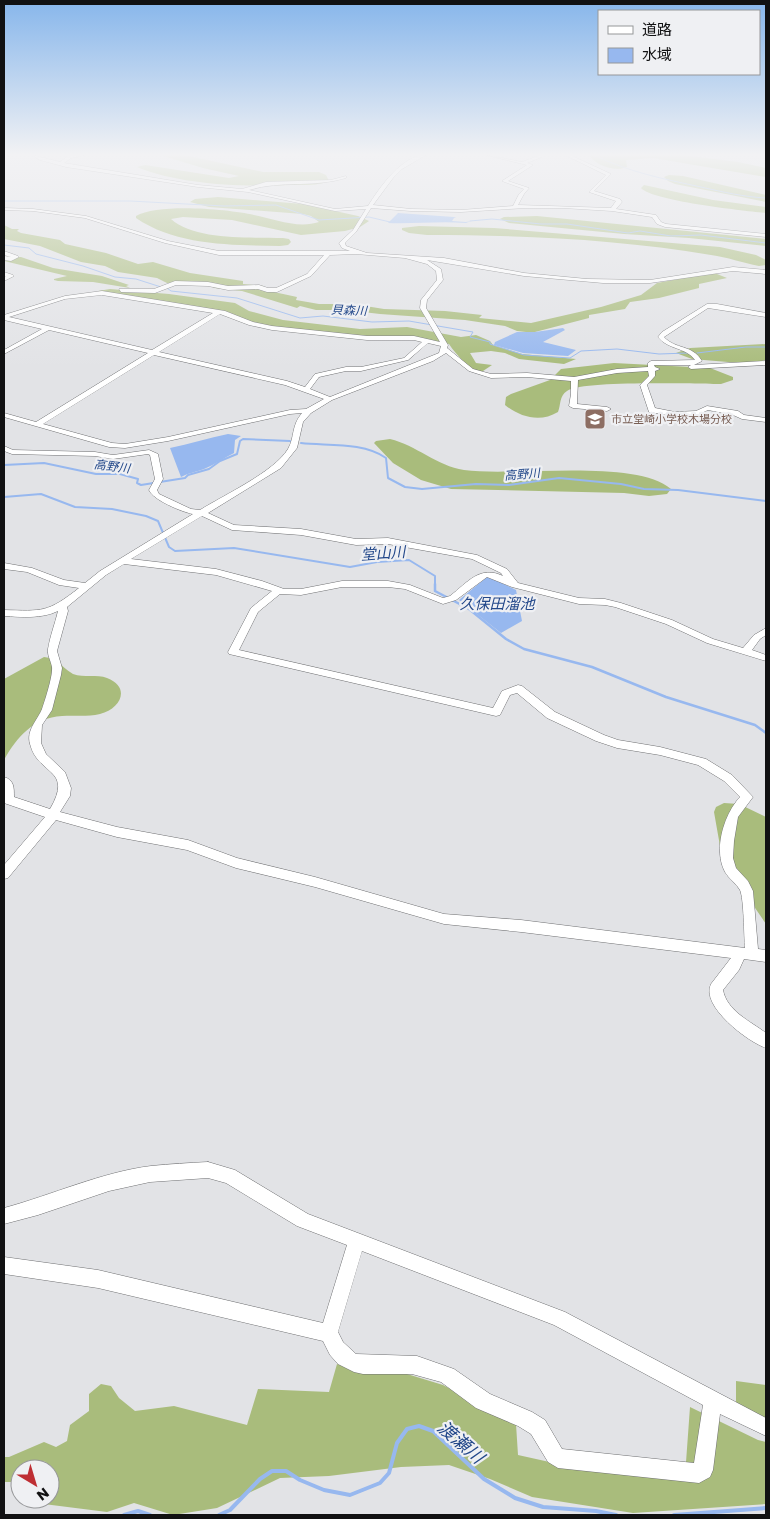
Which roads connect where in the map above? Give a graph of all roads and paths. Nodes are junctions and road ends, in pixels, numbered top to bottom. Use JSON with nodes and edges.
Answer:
{"nodes":[{"id":1,"x":115,"y":226,"type":"edge"},
{"id":2,"x":358,"y":226,"type":"edge"},
{"id":3,"x":674,"y":226,"type":"edge"},
{"id":4,"x":766,"y":235,"type":"edge"},
{"id":5,"x":4,"y":253,"type":"edge"},
{"id":6,"x":358,"y":253,"type":"junction"},
{"id":7,"x":328,"y":254,"type":"junction"},
{"id":8,"x":4,"y":258,"type":"edge"},
{"id":9,"x":415,"y":259,"type":"junction"},
{"id":10,"x":766,"y":272,"type":"edge"},
{"id":11,"x":4,"y":274,"type":"edge"},
{"id":12,"x":4,"y":279,"type":"edge"},
{"id":13,"x":93,"y":292,"type":"junction"},
{"id":14,"x":219,"y":312,"type":"junction"},
{"id":15,"x":766,"y":315,"type":"edge"},
{"id":16,"x":5,"y":319,"type":"edge"},
{"id":17,"x":48,"y":328,"type":"junction"},
{"id":18,"x":427,"y":341,"type":"junction"},
{"id":19,"x":444,"y":345,"type":"junction"},
{"id":20,"x":4,"y":352,"type":"edge"},
{"id":21,"x":152,"y":352,"type":"junction"},
{"id":22,"x":766,"y":363,"type":"edge"},
{"id":23,"x":651,"y":370,"type":"junction"},
{"id":24,"x":574,"y":379,"type":"junction"},
{"id":25,"x":306,"y":390,"type":"junction"},
{"id":26,"x":330,"y":399,"type":"junction"},
{"id":27,"x":607,"y":409,"type":"dead end"},
{"id":28,"x":308,"y":411,"type":"junction"},
{"id":29,"x":4,"y":415,"type":"edge"},
{"id":30,"x":766,"y":420,"type":"edge"},
{"id":31,"x":37,"y":424,"type":"junction"},
{"id":32,"x":4,"y":448,"type":"edge"},
{"id":33,"x":202,"y":513,"type":"junction"},
{"id":34,"x":122,"y":561,"type":"junction"},
{"id":35,"x":4,"y":566,"type":"edge"},
{"id":36,"x":515,"y":585,"type":"junction"},
{"id":37,"x":86,"y":586,"type":"junction"},
{"id":38,"x":278,"y":591,"type":"junction"},
{"id":39,"x":62,"y":606,"type":"junction"},
{"id":40,"x":4,"y":612,"type":"edge"},
{"id":41,"x":766,"y":631,"type":"edge"},
{"id":42,"x":745,"y":652,"type":"junction"},
{"id":43,"x":766,"y":658,"type":"edge"},
{"id":44,"x":4,"y":781,"type":"edge"},
{"id":45,"x":6,"y":799,"type":"edge"},
{"id":46,"x":53,"y":815,"type":"junction"},
{"id":47,"x":4,"y":874,"type":"edge"},
{"id":48,"x":747,"y":953,"type":"junction"},
{"id":49,"x":766,"y":956,"type":"edge"},
{"id":50,"x":766,"y":1041,"type":"edge"},
{"id":51,"x":4,"y":1216,"type":"edge"},
{"id":52,"x":357,"y":1241,"type":"junction"},
{"id":53,"x":4,"y":1266,"type":"edge"},
{"id":54,"x":329,"y":1333,"type":"junction"},
{"id":55,"x":713,"y":1401,"type":"junction"},
{"id":56,"x":766,"y":1427,"type":"edge"}],
"edges":[{"from":1,"to":7,"type":"street"},
{"from":2,"to":6,"type":"street"},
{"from":3,"to":4,"type":"street"},
{"from":5,"to":8,"type":"street"},
{"from":6,"to":7,"type":"street"},
{"from":6,"to":9,"type":"street"},
{"from":7,"to":13,"type":"street"},
{"from":9,"to":10,"type":"street"},
{"from":9,"to":19,"type":"street"},
{"from":11,"to":12,"type":"street"},
{"from":13,"to":14,"type":"street"},
{"from":13,"to":16,"type":"street"},
{"from":14,"to":18,"type":"street"},
{"from":14,"to":21,"type":"street"},
{"from":15,"to":23,"type":"street"},
{"from":16,"to":17,"type":"street"},
{"from":17,"to":20,"type":"street"},
{"from":17,"to":21,"type":"street"},
{"from":18,"to":19,"type":"street"},
{"from":18,"to":25,"type":"street"},
{"from":19,"to":24,"type":"street"},
{"from":19,"to":26,"type":"street"},
{"from":21,"to":25,"type":"street"},
{"from":21,"to":31,"type":"street"},
{"from":22,"to":23,"type":"street"},
{"from":23,"to":24,"type":"street"},
{"from":23,"to":30,"type":"street"},
{"from":24,"to":27,"type":"street"},
{"from":25,"to":26,"type":"street"},
{"from":26,"to":28,"type":"street"},
{"from":28,"to":31,"type":"street"},
{"from":28,"to":33,"type":"street"},
{"from":29,"to":31,"type":"street"},
{"from":32,"to":33,"type":"street"},
{"from":33,"to":34,"type":"street"},
{"from":33,"to":36,"type":"street"},
{"from":34,"to":37,"type":"street"},
{"from":34,"to":38,"type":"street"},
{"from":35,"to":37,"type":"street"},
{"from":36,"to":38,"type":"street"},
{"from":36,"to":42,"type":"street"},
{"from":37,"to":39,"type":"street"},
{"from":38,"to":48,"type":"street"},
{"from":39,"to":40,"type":"street"},
{"from":39,"to":46,"type":"street"},
{"from":41,"to":42,"type":"street"},
{"from":42,"to":43,"type":"street"},
{"from":44,"to":45,"type":"street"},
{"from":45,"to":46,"type":"street"},
{"from":46,"to":47,"type":"street"},
{"from":46,"to":48,"type":"street"},
{"from":48,"to":49,"type":"street"},
{"from":48,"to":50,"type":"street"},
{"from":51,"to":52,"type":"street"},
{"from":52,"to":54,"type":"street"},
{"from":52,"to":55,"type":"street"},
{"from":53,"to":54,"type":"street"},
{"from":54,"to":55,"type":"street"},
{"from":55,"to":56,"type":"street"}]}
